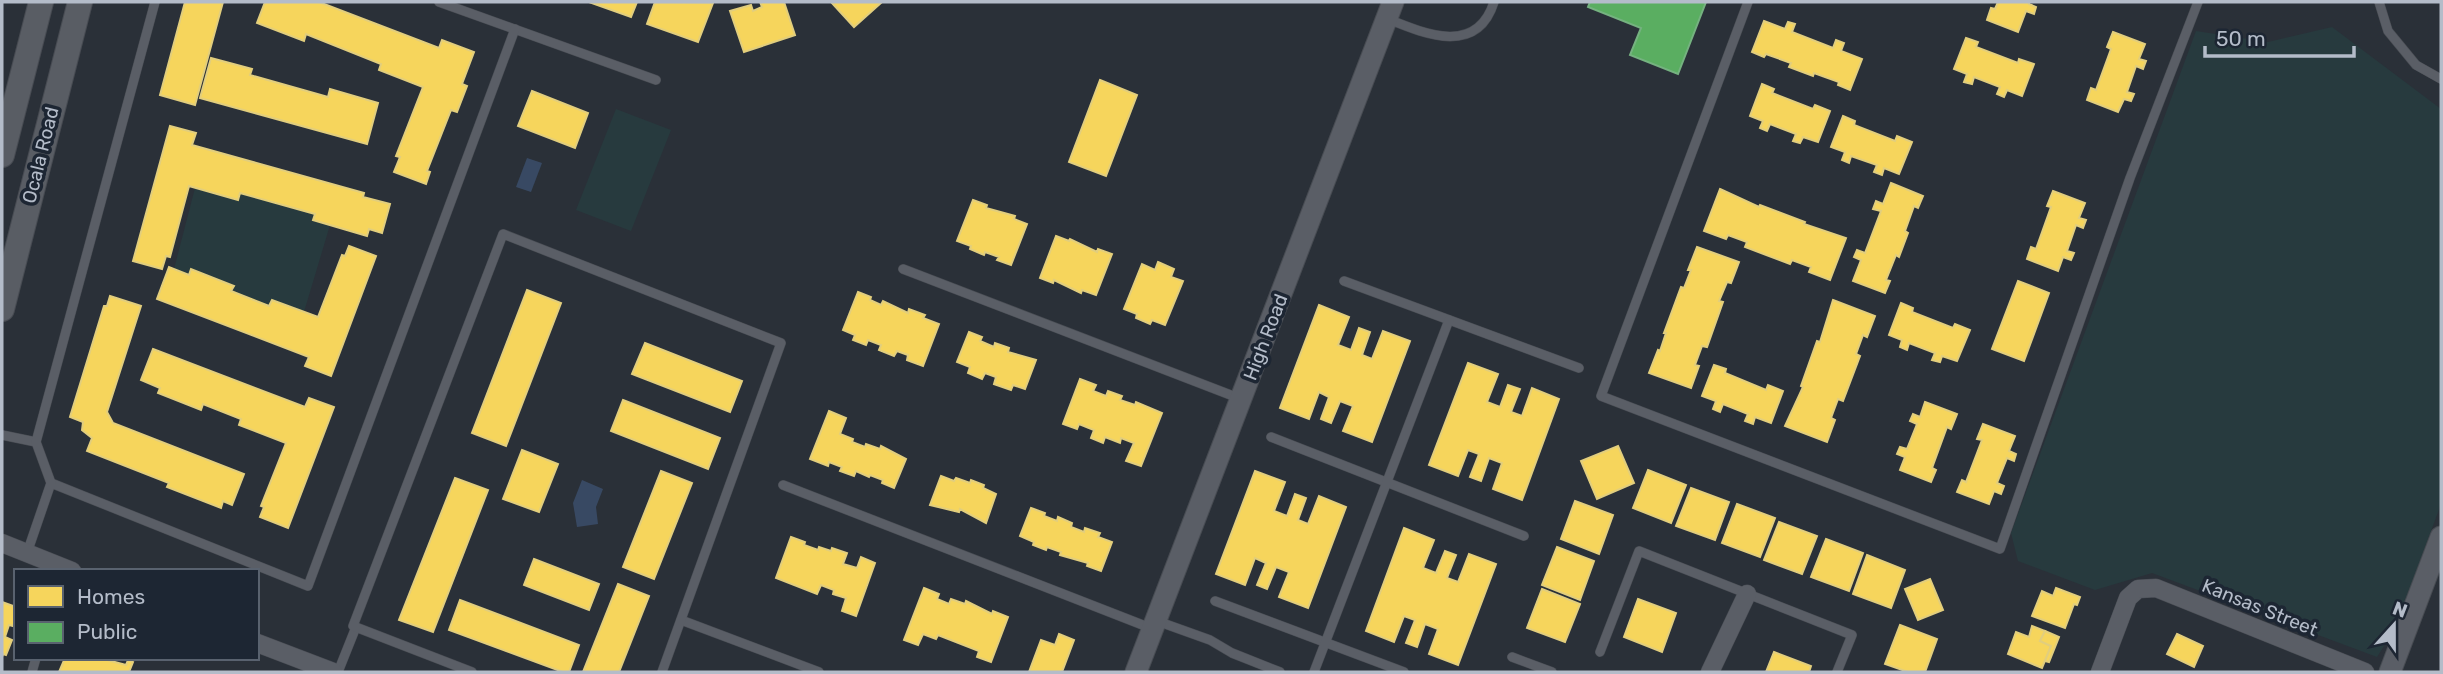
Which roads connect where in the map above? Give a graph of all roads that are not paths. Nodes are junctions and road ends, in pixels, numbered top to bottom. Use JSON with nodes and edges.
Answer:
{"nodes":[{"id":1,"x":41,"y":2,"type":"edge"},
{"id":2,"x":79,"y":2,"type":"edge"},
{"id":3,"x":155,"y":2,"type":"edge"},
{"id":4,"x":439,"y":2,"type":"edge"},
{"id":5,"x":1494,"y":2,"type":"edge"},
{"id":6,"x":1748,"y":2,"type":"edge"},
{"id":7,"x":2198,"y":2,"type":"edge"},
{"id":8,"x":2379,"y":2,"type":"edge"},
{"id":9,"x":1390,"y":10,"type":"edge"},
{"id":10,"x":515,"y":29,"type":"junction"},
{"id":11,"x":2441,"y":79,"type":"edge"},
{"id":12,"x":656,"y":80,"type":"dead end"},
{"id":13,"x":2,"y":155,"type":"edge"},
{"id":14,"x":902,"y":269,"type":"dead end"},
{"id":15,"x":1344,"y":281,"type":"dead end"},
{"id":16,"x":2,"y":309,"type":"edge"},
{"id":17,"x":1449,"y":320,"type":"junction"},
{"id":18,"x":1579,"y":368,"type":"dead end"},
{"id":19,"x":1241,"y":399,"type":"junction"},
{"id":20,"x":2,"y":435,"type":"edge"},
{"id":21,"x":1271,"y":437,"type":"dead end"},
{"id":22,"x":36,"y":442,"type":"junction"},
{"id":23,"x":1387,"y":482,"type":"junction"},
{"id":24,"x":51,"y":484,"type":"junction"},
{"id":25,"x":783,"y":485,"type":"dead end"},
{"id":26,"x":1524,"y":536,"type":"dead end"},
{"id":27,"x":2441,"y":537,"type":"edge"},
{"id":28,"x":2,"y":543,"type":"edge"},
{"id":29,"x":27,"y":553,"type":"junction"},
{"id":30,"x":67,"y":569,"type":"edge"},
{"id":31,"x":1747,"y":594,"type":"junction"},
{"id":32,"x":1215,"y":601,"type":"dead end"},
{"id":33,"x":681,"y":620,"type":"junction"},
{"id":34,"x":1155,"y":625,"type":"junction"},
{"id":35,"x":356,"y":627,"type":"junction"},
{"id":36,"x":1325,"y":643,"type":"junction"},
{"id":37,"x":259,"y":644,"type":"edge"},
{"id":38,"x":1600,"y":652,"type":"dead end"},
{"id":39,"x":1512,"y":657,"type":"dead end"},
{"id":40,"x":333,"y":672,"type":"edge"},
{"id":41,"x":338,"y":672,"type":"edge"},
{"id":42,"x":472,"y":672,"type":"edge"},
{"id":43,"x":662,"y":672,"type":"edge"},
{"id":44,"x":819,"y":672,"type":"edge"},
{"id":45,"x":1136,"y":672,"type":"edge"},
{"id":46,"x":1280,"y":672,"type":"edge"},
{"id":47,"x":1314,"y":672,"type":"edge"},
{"id":48,"x":1404,"y":672,"type":"edge"},
{"id":49,"x":1552,"y":672,"type":"edge"},
{"id":50,"x":1710,"y":672,"type":"edge"},
{"id":51,"x":1837,"y":672,"type":"edge"},
{"id":52,"x":2100,"y":672,"type":"edge"},
{"id":53,"x":2365,"y":672,"type":"edge"},
{"id":54,"x":2390,"y":672,"type":"edge"}],
"edges":[{"from":1,"to":13,"type":"main road","name":"Ocala Road"},
{"from":2,"to":16,"type":"main road","name":"Ocala Road"},
{"from":3,"to":22,"type":"lane"},
{"from":4,"to":10,"type":"lane"},
{"from":5,"to":9,"type":"lane"},
{"from":6,"to":7,"type":"lane"},
{"from":8,"to":11,"type":"lane"},
{"from":9,"to":19,"type":"street","name":"High Road"},
{"from":10,"to":12,"type":"lane"},
{"from":10,"to":24,"type":"lane"},
{"from":14,"to":19,"type":"lane"},
{"from":15,"to":17,"type":"lane"},
{"from":17,"to":18,"type":"lane"},
{"from":17,"to":23,"type":"lane"},
{"from":19,"to":34,"type":"street","name":"High Road"},
{"from":20,"to":22,"type":"lane"},
{"from":21,"to":23,"type":"lane"},
{"from":22,"to":24,"type":"lane"},
{"from":23,"to":26,"type":"lane"},
{"from":23,"to":36,"type":"lane"},
{"from":24,"to":29,"type":"lane"},
{"from":25,"to":34,"type":"lane"},
{"from":27,"to":54,"type":"street"},
{"from":28,"to":29,"type":"street"},
{"from":29,"to":30,"type":"street"},
{"from":31,"to":38,"type":"lane"},
{"from":31,"to":50,"type":"street"},
{"from":31,"to":51,"type":"lane"},
{"from":32,"to":36,"type":"lane"},
{"from":33,"to":35,"type":"lane"},
{"from":33,"to":43,"type":"lane"},
{"from":33,"to":44,"type":"lane"},
{"from":34,"to":45,"type":"street","name":"High Road"},
{"from":34,"to":46,"type":"lane"},
{"from":35,"to":41,"type":"lane"},
{"from":35,"to":42,"type":"lane"},
{"from":36,"to":47,"type":"lane"},
{"from":36,"to":48,"type":"lane"},
{"from":37,"to":40,"type":"street"},
{"from":39,"to":49,"type":"lane"},
{"from":52,"to":53,"type":"street","name":"Kansas Street"}]}
